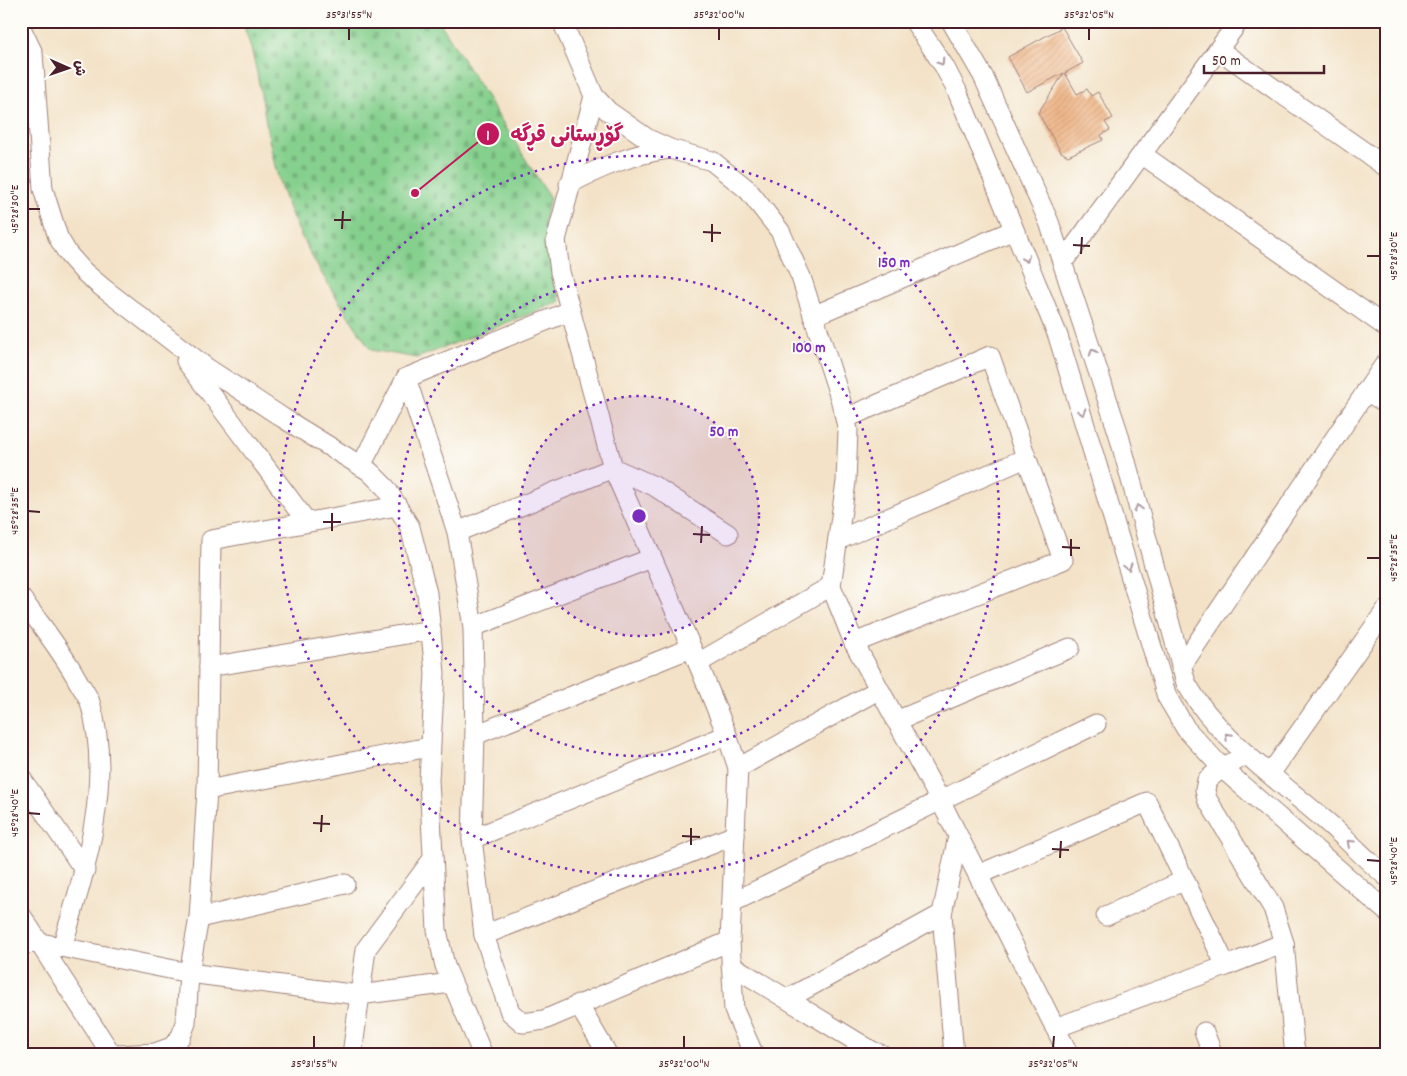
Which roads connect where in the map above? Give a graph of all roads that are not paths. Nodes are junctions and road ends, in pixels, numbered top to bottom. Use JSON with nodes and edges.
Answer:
{"nodes":[{"id":1,"x":562,"y":21,"type":"edge"},
{"id":2,"x":914,"y":21,"type":"edge"},
{"id":3,"x":951,"y":21,"type":"edge"},
{"id":4,"x":1239,"y":21,"type":"edge"},
{"id":5,"x":21,"y":28,"type":"edge"},
{"id":6,"x":1219,"y":50,"type":"junction"},
{"id":7,"x":594,"y":96,"type":"junction"},
{"id":8,"x":670,"y":149,"type":"junction"},
{"id":9,"x":1143,"y":155,"type":"junction"},
{"id":10,"x":1386,"y":166,"type":"edge"},
{"id":11,"x":569,"y":184,"type":"junction"},
{"id":12,"x":1014,"y":230,"type":"junction"},
{"id":13,"x":1063,"y":262,"type":"junction"},
{"id":14,"x":570,"y":311,"type":"junction"},
{"id":15,"x":813,"y":316,"type":"junction"},
{"id":16,"x":1386,"y":327,"type":"edge"},
{"id":17,"x":171,"y":340,"type":"junction"},
{"id":18,"x":1386,"y":362,"type":"edge"},
{"id":19,"x":406,"y":378,"type":"junction"},
{"id":20,"x":1366,"y":391,"type":"junction"},
{"id":21,"x":1386,"y":403,"type":"edge"},
{"id":22,"x":846,"y":418,"type":"junction"},
{"id":23,"x":1026,"y":458,"type":"junction"},
{"id":24,"x":361,"y":466,"type":"junction"},
{"id":25,"x":613,"y":468,"type":"junction"},
{"id":26,"x":397,"y":506,"type":"junction"},
{"id":27,"x":307,"y":522,"type":"junction"},
{"id":28,"x":457,"y":532,"type":"junction"},
{"id":29,"x":728,"y":534,"type":"dead end"},
{"id":30,"x":838,"y":540,"type":"junction"},
{"id":31,"x":652,"y":558,"type":"junction"},
{"id":32,"x":831,"y":586,"type":"junction"},
{"id":33,"x":21,"y":598,"type":"edge"},
{"id":34,"x":1386,"y":610,"type":"edge"},
{"id":35,"x":473,"y":627,"type":"junction"},
{"id":36,"x":431,"y":630,"type":"junction"},
{"id":37,"x":854,"y":643,"type":"junction"},
{"id":38,"x":1070,"y":648,"type":"dead end"},
{"id":39,"x":694,"y":655,"type":"junction"},
{"id":40,"x":209,"y":667,"type":"junction"},
{"id":41,"x":1181,"y":667,"type":"junction"},
{"id":42,"x":878,"y":690,"type":"junction"},
{"id":43,"x":896,"y":721,"type":"junction"},
{"id":44,"x":1096,"y":724,"type":"dead end"},
{"id":45,"x":475,"y":735,"type":"junction"},
{"id":46,"x":727,"y":735,"type":"junction"},
{"id":47,"x":429,"y":748,"type":"junction"},
{"id":48,"x":1247,"y":755,"type":"junction"},
{"id":49,"x":738,"y":768,"type":"junction"},
{"id":50,"x":1222,"y":768,"type":"junction"},
{"id":51,"x":1270,"y":774,"type":"junction"},
{"id":52,"x":21,"y":778,"type":"edge"},
{"id":53,"x":207,"y":790,"type":"junction"},
{"id":54,"x":940,"y":800,"type":"junction"},
{"id":55,"x":735,"y":835,"type":"junction"},
{"id":56,"x":958,"y":836,"type":"junction"},
{"id":57,"x":472,"y":839,"type":"junction"},
{"id":58,"x":432,"y":860,"type":"junction"},
{"id":59,"x":1384,"y":869,"type":"edge"},
{"id":60,"x":85,"y":871,"type":"junction"},
{"id":61,"x":978,"y":875,"type":"junction"},
{"id":62,"x":1185,"y":880,"type":"junction"},
{"id":63,"x":345,"y":884,"type":"dead end"},
{"id":64,"x":732,"y":902,"type":"junction"},
{"id":65,"x":1386,"y":911,"type":"edge"},
{"id":66,"x":942,"y":914,"type":"junction"},
{"id":67,"x":21,"y":915,"type":"edge"},
{"id":68,"x":1106,"y":916,"type":"dead end"},
{"id":69,"x":199,"y":918,"type":"junction"},
{"id":70,"x":484,"y":935,"type":"junction"},
{"id":71,"x":730,"y":941,"type":"junction"},
{"id":72,"x":41,"y":943,"type":"junction"},
{"id":73,"x":1284,"y":943,"type":"junction"},
{"id":74,"x":21,"y":944,"type":"edge"},
{"id":75,"x":62,"y":948,"type":"junction"},
{"id":76,"x":731,"y":965,"type":"junction"},
{"id":77,"x":1226,"y":966,"type":"junction"},
{"id":78,"x":189,"y":974,"type":"junction"},
{"id":79,"x":452,"y":983,"type":"junction"},
{"id":80,"x":359,"y":995,"type":"junction"},
{"id":81,"x":789,"y":998,"type":"junction"},
{"id":82,"x":578,"y":1004,"type":"junction"},
{"id":83,"x":1055,"y":1028,"type":"junction"},
{"id":84,"x":1204,"y":1032,"type":"dead end"},
{"id":85,"x":112,"y":1055,"type":"edge"},
{"id":86,"x":118,"y":1055,"type":"edge"},
{"id":87,"x":352,"y":1055,"type":"edge"},
{"id":88,"x":483,"y":1055,"type":"edge"},
{"id":89,"x":608,"y":1055,"type":"edge"},
{"id":90,"x":754,"y":1055,"type":"edge"},
{"id":91,"x":883,"y":1055,"type":"edge"},
{"id":92,"x":954,"y":1055,"type":"edge"},
{"id":93,"x":1070,"y":1055,"type":"edge"},
{"id":94,"x":1213,"y":1055,"type":"edge"},
{"id":95,"x":1297,"y":1055,"type":"edge"}],
"edges":[{"from":1,"to":7,"type":"street"},
{"from":2,"to":12,"type":"street","one_way":true},
{"from":3,"to":13,"type":"street"},
{"from":4,"to":6,"type":"street"},
{"from":5,"to":17,"type":"street"},
{"from":6,"to":9,"type":"street"},
{"from":6,"to":10,"type":"street"},
{"from":7,"to":8,"type":"street"},
{"from":7,"to":11,"type":"street"},
{"from":8,"to":11,"type":"street"},
{"from":8,"to":15,"type":"street"},
{"from":9,"to":13,"type":"street"},
{"from":9,"to":16,"type":"street"},
{"from":11,"to":14,"type":"street"},
{"from":12,"to":15,"type":"street"},
{"from":12,"to":50,"type":"street","one_way":true},
{"from":41,"to":13,"type":"street","one_way":true},
{"from":14,"to":19,"type":"street"},
{"from":14,"to":25,"type":"street"},
{"from":15,"to":22,"type":"street"},
{"from":17,"to":24,"type":"street"},
{"from":17,"to":27,"type":"street"},
{"from":18,"to":20,"type":"street"},
{"from":19,"to":24,"type":"street"},
{"from":19,"to":28,"type":"street"},
{"from":20,"to":21,"type":"street"},
{"from":20,"to":41,"type":"street"},
{"from":22,"to":23,"type":"street"},
{"from":22,"to":30,"type":"street"},
{"from":23,"to":30,"type":"street"},
{"from":23,"to":37,"type":"street"},
{"from":24,"to":26,"type":"street"},
{"from":25,"to":28,"type":"street"},
{"from":25,"to":29,"type":"street"},
{"from":25,"to":31,"type":"street"},
{"from":26,"to":27,"type":"street"},
{"from":26,"to":36,"type":"street"},
{"from":27,"to":40,"type":"street"},
{"from":28,"to":35,"type":"street"},
{"from":30,"to":32,"type":"street"},
{"from":31,"to":35,"type":"street"},
{"from":31,"to":39,"type":"street"},
{"from":32,"to":37,"type":"street"},
{"from":32,"to":39,"type":"street"},
{"from":33,"to":60,"type":"street"},
{"from":34,"to":51,"type":"street"},
{"from":35,"to":45,"type":"street"},
{"from":36,"to":40,"type":"street"},
{"from":36,"to":47,"type":"street"},
{"from":37,"to":42,"type":"street"},
{"from":38,"to":43,"type":"street"},
{"from":39,"to":45,"type":"street"},
{"from":39,"to":46,"type":"street"},
{"from":40,"to":53,"type":"street"},
{"from":48,"to":41,"type":"street","one_way":true},
{"from":42,"to":43,"type":"street"},
{"from":42,"to":49,"type":"street"},
{"from":43,"to":54,"type":"street"},
{"from":44,"to":54,"type":"street"},
{"from":45,"to":57,"type":"street"},
{"from":46,"to":49,"type":"street"},
{"from":46,"to":57,"type":"street"},
{"from":47,"to":53,"type":"street"},
{"from":47,"to":58,"type":"street"},
{"from":48,"to":50,"type":"street"},
{"from":48,"to":51,"type":"street"},
{"from":49,"to":55,"type":"street"},
{"from":50,"to":65,"type":"street"},
{"from":50,"to":73,"type":"street"},
{"from":59,"to":51,"type":"street","one_way":true},
{"from":52,"to":60,"type":"street"},
{"from":53,"to":69,"type":"street"},
{"from":54,"to":56,"type":"street"},
{"from":54,"to":64,"type":"street"},
{"from":55,"to":64,"type":"street"},
{"from":55,"to":70,"type":"street"},
{"from":56,"to":61,"type":"street"},
{"from":56,"to":66,"type":"street"},
{"from":57,"to":70,"type":"street"},
{"from":58,"to":79,"type":"street"},
{"from":58,"to":80,"type":"street"},
{"from":60,"to":75,"type":"street"},
{"from":61,"to":62,"type":"street"},
{"from":61,"to":83,"type":"street"},
{"from":62,"to":68,"type":"street"},
{"from":62,"to":77,"type":"street"},
{"from":63,"to":69,"type":"street"},
{"from":64,"to":71,"type":"street"},
{"from":66,"to":81,"type":"street"},
{"from":66,"to":92,"type":"street"},
{"from":67,"to":72,"type":"street"},
{"from":69,"to":78,"type":"street"},
{"from":70,"to":82,"type":"street"},
{"from":71,"to":76,"type":"street"},
{"from":71,"to":82,"type":"street"},
{"from":72,"to":74,"type":"street"},
{"from":72,"to":75,"type":"street"},
{"from":72,"to":85,"type":"street"},
{"from":73,"to":77,"type":"street"},
{"from":73,"to":95,"type":"street"},
{"from":75,"to":78,"type":"street"},
{"from":76,"to":81,"type":"street"},
{"from":76,"to":90,"type":"street"},
{"from":77,"to":83,"type":"street"},
{"from":78,"to":80,"type":"street"},
{"from":78,"to":86,"type":"street"},
{"from":79,"to":80,"type":"street"},
{"from":79,"to":88,"type":"street"},
{"from":80,"to":87,"type":"street"},
{"from":81,"to":91,"type":"street"},
{"from":82,"to":89,"type":"street"},
{"from":83,"to":93,"type":"street"},
{"from":84,"to":94,"type":"street"}]}
